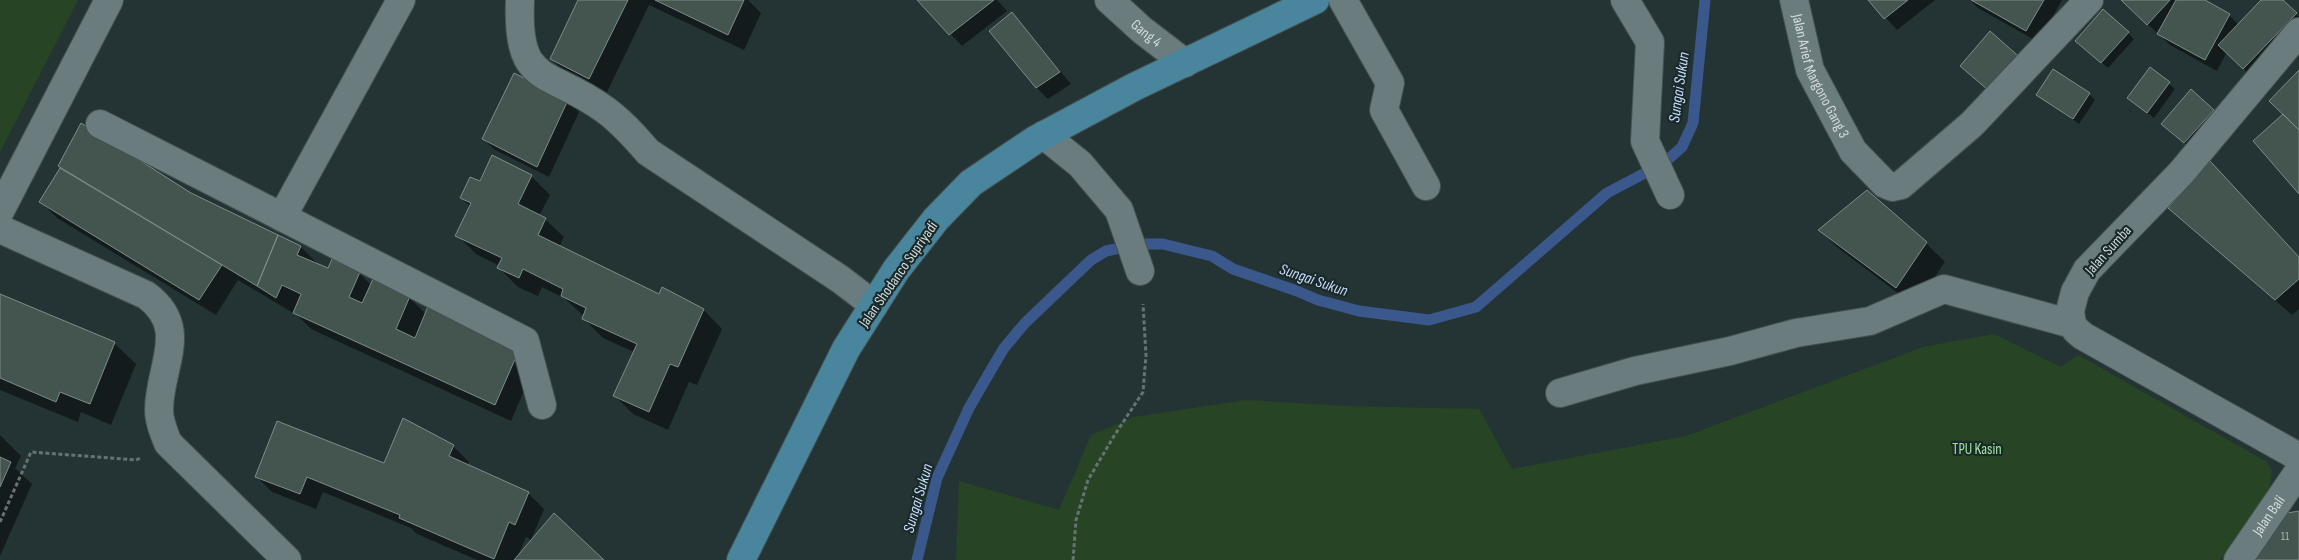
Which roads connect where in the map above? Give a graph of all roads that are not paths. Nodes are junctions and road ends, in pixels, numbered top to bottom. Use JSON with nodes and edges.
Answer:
{"nodes":[{"id":1,"x":108,"y":0,"type":"edge"},
{"id":2,"x":401,"y":0,"type":"edge"},
{"id":3,"x":520,"y":0,"type":"edge"},
{"id":4,"x":1109,"y":0,"type":"edge"},
{"id":5,"x":1315,"y":0,"type":"edge"},
{"id":6,"x":1343,"y":0,"type":"edge"},
{"id":7,"x":1625,"y":0,"type":"edge"},
{"id":8,"x":1794,"y":0,"type":"edge"},
{"id":9,"x":2089,"y":0,"type":"edge"},
{"id":10,"x":2299,"y":32,"type":"edge"},
{"id":11,"x":1185,"y":63,"type":"junction"},
{"id":12,"x":100,"y":124,"type":"dead end"},
{"id":13,"x":1044,"y":135,"type":"junction"},
{"id":14,"x":1426,"y":186,"type":"dead end"},
{"id":15,"x":1670,"y":195,"type":"dead end"},
{"id":16,"x":0,"y":210,"type":"edge"},
{"id":17,"x":282,"y":216,"type":"junction"},
{"id":18,"x":0,"y":229,"type":"edge"},
{"id":19,"x":1140,"y":271,"type":"road end"},
{"id":20,"x":874,"y":305,"type":"junction"},
{"id":21,"x":2072,"y":324,"type":"junction"},
{"id":22,"x":1560,"y":393,"type":"dead end"},
{"id":23,"x":542,"y":405,"type":"dead end"},
{"id":24,"x":2299,"y":457,"type":"edge"},
{"id":25,"x":2299,"y":470,"type":"edge"},
{"id":26,"x":287,"y":560,"type":"edge"},
{"id":27,"x":741,"y":560,"type":"edge"},
{"id":28,"x":2238,"y":560,"type":"edge"}],
"edges":[{"from":1,"to":16,"type":"street"},
{"from":2,"to":17,"type":"street"},
{"from":3,"to":20,"type":"street"},
{"from":4,"to":11,"type":"street","name":"Gang 4"},
{"from":5,"to":11,"type":"main road","name":"Jalan Shodanco Supriyadi"},
{"from":6,"to":14,"type":"street"},
{"from":7,"to":15,"type":"street"},
{"from":8,"to":9,"type":"street","name":"Jalan Arief Margono Gang 3"},
{"from":10,"to":21,"type":"street","name":"Jalan Sumba"},
{"from":11,"to":13,"type":"main road","name":"Jalan Shodanco Supriyadi"},
{"from":12,"to":17,"type":"street"},
{"from":13,"to":19,"type":"street"},
{"from":13,"to":20,"type":"main road","name":"Jalan Shodanco Supriyadi"},
{"from":17,"to":23,"type":"street"},
{"from":18,"to":26,"type":"street"},
{"from":20,"to":27,"type":"main road","name":"Jalan Shodanco Supriyadi"},
{"from":21,"to":22,"type":"street"},
{"from":21,"to":24,"type":"street"},
{"from":25,"to":28,"type":"street","name":"Jalan Bali"}]}
